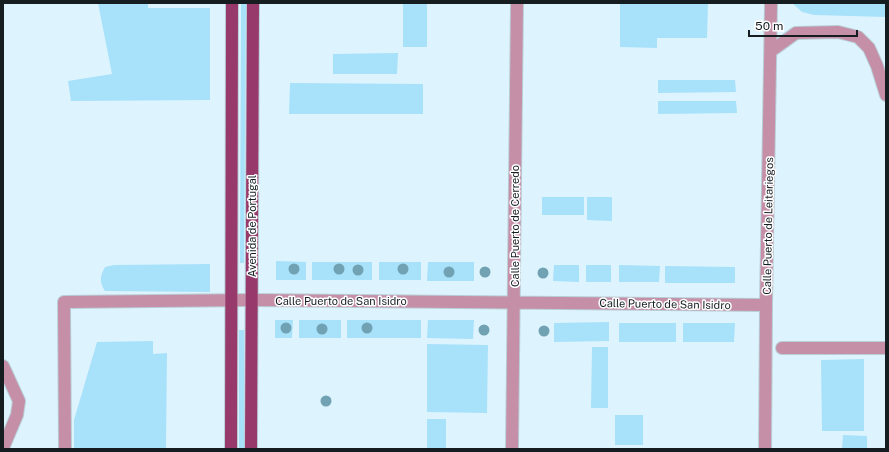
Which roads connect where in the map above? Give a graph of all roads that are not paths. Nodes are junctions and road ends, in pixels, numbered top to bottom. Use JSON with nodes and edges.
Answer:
{"nodes":[{"id":1,"x":232,"y":3,"type":"edge"},
{"id":2,"x":253,"y":3,"type":"edge"},
{"id":3,"x":517,"y":3,"type":"edge"},
{"id":4,"x":771,"y":3,"type":"edge"},
{"id":5,"x":771,"y":51,"type":"junction"},
{"id":6,"x":886,"y":95,"type":"edge"},
{"id":7,"x":251,"y":300,"type":"junction"},
{"id":8,"x":231,"y":301,"type":"junction"},
{"id":9,"x":514,"y":302,"type":"junction"},
{"id":10,"x":766,"y":305,"type":"junction"},
{"id":11,"x":782,"y":348,"type":"dead end"},
{"id":12,"x":886,"y":348,"type":"edge"},
{"id":13,"x":3,"y":366,"type":"edge"},
{"id":14,"x":3,"y":448,"type":"edge"},
{"id":15,"x":64,"y":449,"type":"edge"},
{"id":16,"x":231,"y":449,"type":"edge"},
{"id":17,"x":251,"y":449,"type":"edge"},
{"id":18,"x":512,"y":449,"type":"edge"},
{"id":19,"x":765,"y":449,"type":"edge"}],
"edges":[{"from":1,"to":8,"type":"main road","name":"Avenida de Portugal"},
{"from":2,"to":7,"type":"main road","name":"Avenida de Portugal"},
{"from":3,"to":9,"type":"street","name":"Calle Puerto de Cerredo"},
{"from":4,"to":5,"type":"street","name":"Calle Puerto de Leitariegos"},
{"from":5,"to":6,"type":"street"},
{"from":5,"to":10,"type":"street","name":"Calle Puerto de Leitariegos"},
{"from":7,"to":8,"type":"street","name":"Calle Puerto de San Isidro"},
{"from":7,"to":9,"type":"street","name":"Calle Puerto de San Isidro"},
{"from":7,"to":17,"type":"main road","name":"Avenida de Portugal"},
{"from":8,"to":15,"type":"street","name":"Calle Puerto de San Isidro"},
{"from":8,"to":16,"type":"main road","name":"Avenida de Portugal"},
{"from":9,"to":10,"type":"street","name":"Calle Puerto de San Isidro"},
{"from":9,"to":18,"type":"street","name":"Calle Puerto de Cerredo"},
{"from":10,"to":19,"type":"street","name":"Calle Puerto de Leitariegos"},
{"from":11,"to":12,"type":"street"},
{"from":13,"to":14,"type":"street"}]}
